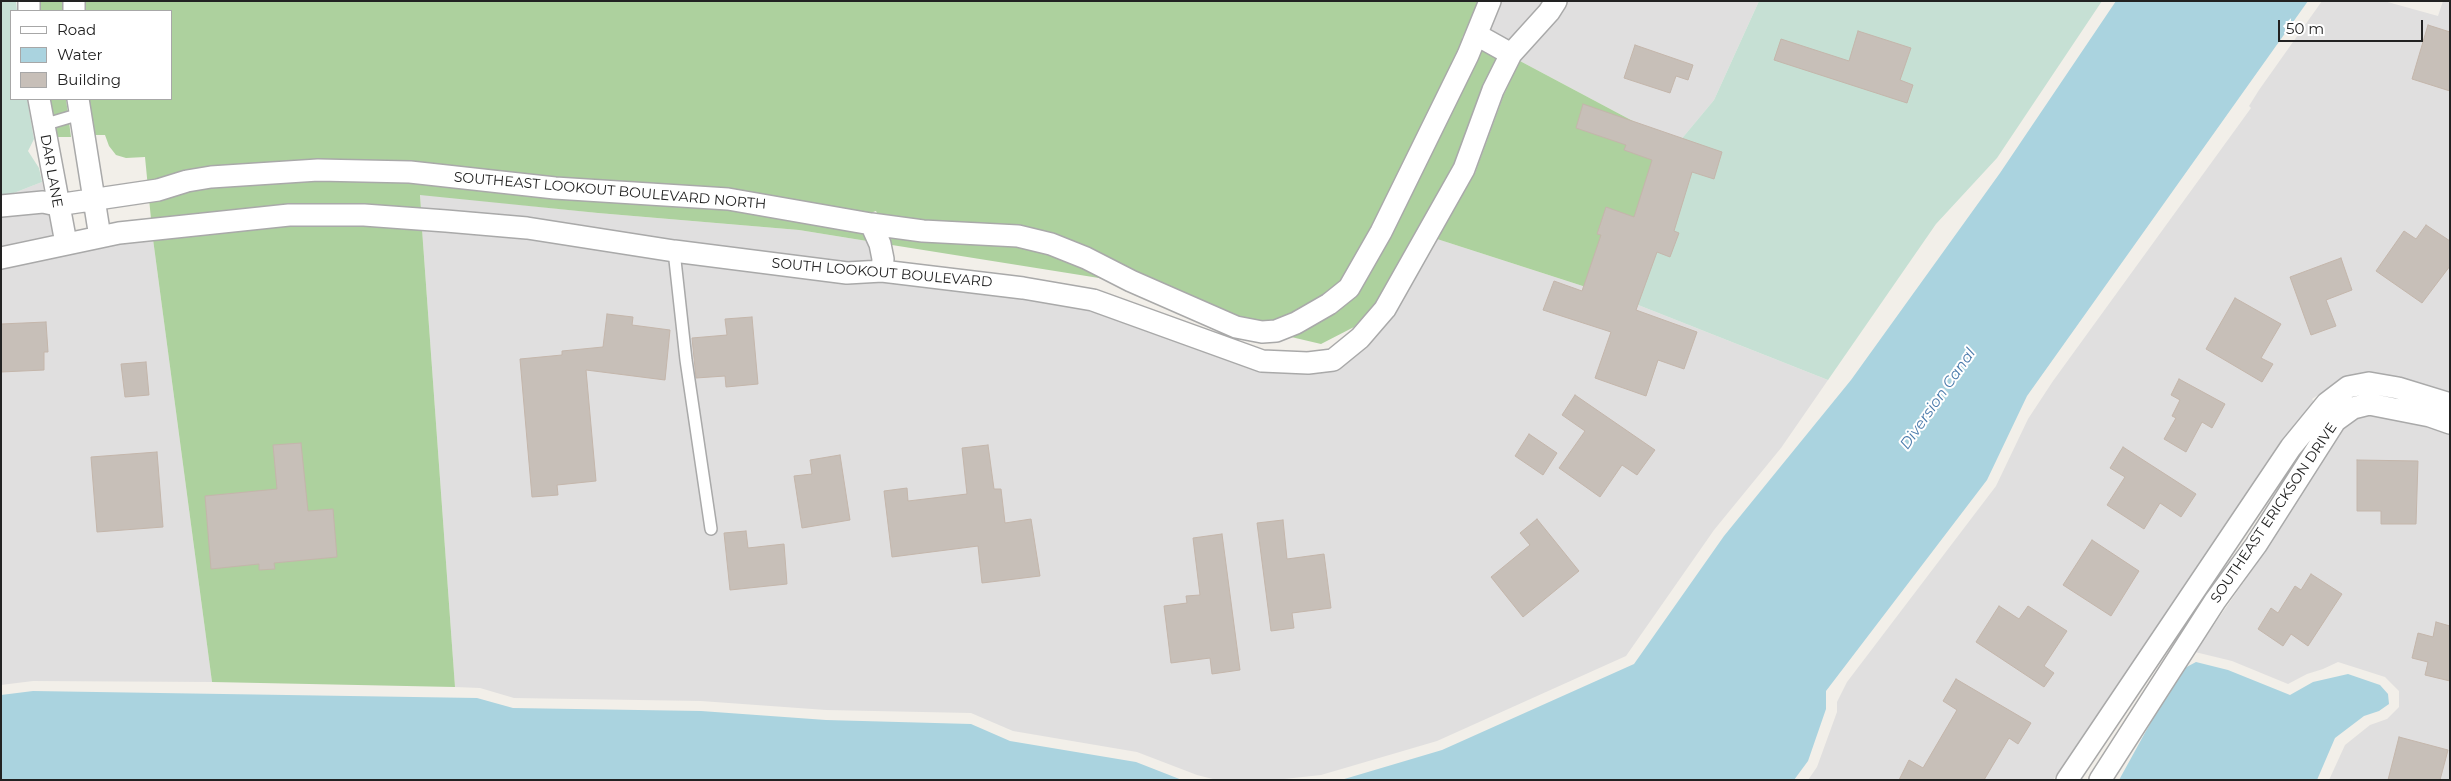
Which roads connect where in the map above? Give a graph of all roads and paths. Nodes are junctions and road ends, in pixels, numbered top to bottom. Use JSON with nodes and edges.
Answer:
{"nodes":[{"id":1,"x":1490,"y":1,"type":"edge"},
{"id":2,"x":1556,"y":1,"type":"edge"},
{"id":3,"x":1477,"y":35,"type":"junction"},
{"id":4,"x":1511,"y":54,"type":"junction"},
{"id":5,"x":39,"y":100,"type":"edge"},
{"id":6,"x":79,"y":107,"type":"edge"},
{"id":7,"x":43,"y":125,"type":"junction"},
{"id":8,"x":93,"y":200,"type":"junction"},
{"id":9,"x":57,"y":205,"type":"junction"},
{"id":10,"x":1,"y":206,"type":"edge"},
{"id":11,"x":871,"y":224,"type":"junction"},
{"id":12,"x":100,"y":237,"type":"junction"},
{"id":13,"x":66,"y":244,"type":"junction"},
{"id":14,"x":674,"y":251,"type":"junction"},
{"id":15,"x":1,"y":258,"type":"edge"},
{"id":16,"x":882,"y":271,"type":"junction"},
{"id":17,"x":1276,"y":331,"type":"junction"},
{"id":18,"x":1275,"y":362,"type":"junction"},
{"id":19,"x":2450,"y":404,"type":"edge"},
{"id":20,"x":2333,"y":410,"type":"junction"},
{"id":21,"x":2450,"y":423,"type":"edge"},
{"id":22,"x":711,"y":529,"type":"dead end"},
{"id":23,"x":2192,"y":594,"type":"junction"},
{"id":24,"x":2210,"y":609,"type":"junction"},
{"id":25,"x":2093,"y":742,"type":"junction"},
{"id":26,"x":2113,"y":757,"type":"junction"},
{"id":27,"x":2067,"y":780,"type":"edge"},
{"id":28,"x":2100,"y":780,"type":"edge"}],
"edges":[{"from":1,"to":3,"type":"street","name":"SOUTHEAST LOOKOUT BOULEVARD NORTH"},
{"from":2,"to":4,"type":"street"},
{"from":3,"to":4,"type":"street"},
{"from":3,"to":17,"type":"street","name":"SOUTHEAST LOOKOUT BOULEVARD NORTH"},
{"from":4,"to":18,"type":"street","name":"SOUTH LOOKOUT BOULEVARD"},
{"from":5,"to":7,"type":"street","name":"DAR LANE"},
{"from":6,"to":7,"type":"lane"},
{"from":6,"to":8,"type":"street"},
{"from":7,"to":9,"type":"street","name":"DAR LANE"},
{"from":8,"to":9,"type":"street","name":"SOUTHEAST LOOKOUT BOULEVARD NORTH"},
{"from":8,"to":11,"type":"street","name":"SOUTHEAST LOOKOUT BOULEVARD NORTH"},
{"from":8,"to":12,"type":"street"},
{"from":9,"to":10,"type":"street","name":"SOUTHEAST LOOKOUT BOULEVARD NORTH"},
{"from":9,"to":13,"type":"street","name":"DAR LANE"},
{"from":11,"to":16,"type":"street"},
{"from":11,"to":17,"type":"street","name":"SOUTHEAST LOOKOUT BOULEVARD NORTH"},
{"from":12,"to":13,"type":"street","name":"SOUTH LOOKOUT BOULEVARD"},
{"from":12,"to":14,"type":"street","name":"SOUTH LOOKOUT BOULEVARD"},
{"from":13,"to":15,"type":"street"},
{"from":14,"to":16,"type":"street","name":"SOUTH LOOKOUT BOULEVARD"},
{"from":14,"to":22,"type":"lane"},
{"from":16,"to":18,"type":"street","name":"SOUTH LOOKOUT BOULEVARD"},
{"from":17,"to":18,"type":"street"},
{"from":19,"to":20,"type":"street","name":"SOUTHEAST ERICKSON DRIVE"},
{"from":20,"to":21,"type":"street","name":"SOUTHEAST ERICKSON DRIVE"},
{"from":20,"to":23,"type":"street","name":"SOUTHEAST ERICKSON DRIVE"},
{"from":20,"to":24,"type":"street","name":"SOUTHEAST ERICKSON DRIVE"},
{"from":23,"to":24,"type":"street","name":"SOUTHEAST ERICKSON DRIVE"},
{"from":23,"to":25,"type":"street","name":"SOUTHEAST ERICKSON DRIVE"},
{"from":24,"to":26,"type":"street","name":"SOUTHEAST ERICKSON DRIVE"},
{"from":25,"to":26,"type":"street"},
{"from":25,"to":27,"type":"street","name":"SOUTHEAST ERICKSON DRIVE"},
{"from":26,"to":28,"type":"street","name":"SOUTHEAST ERICKSON DRIVE"}]}
